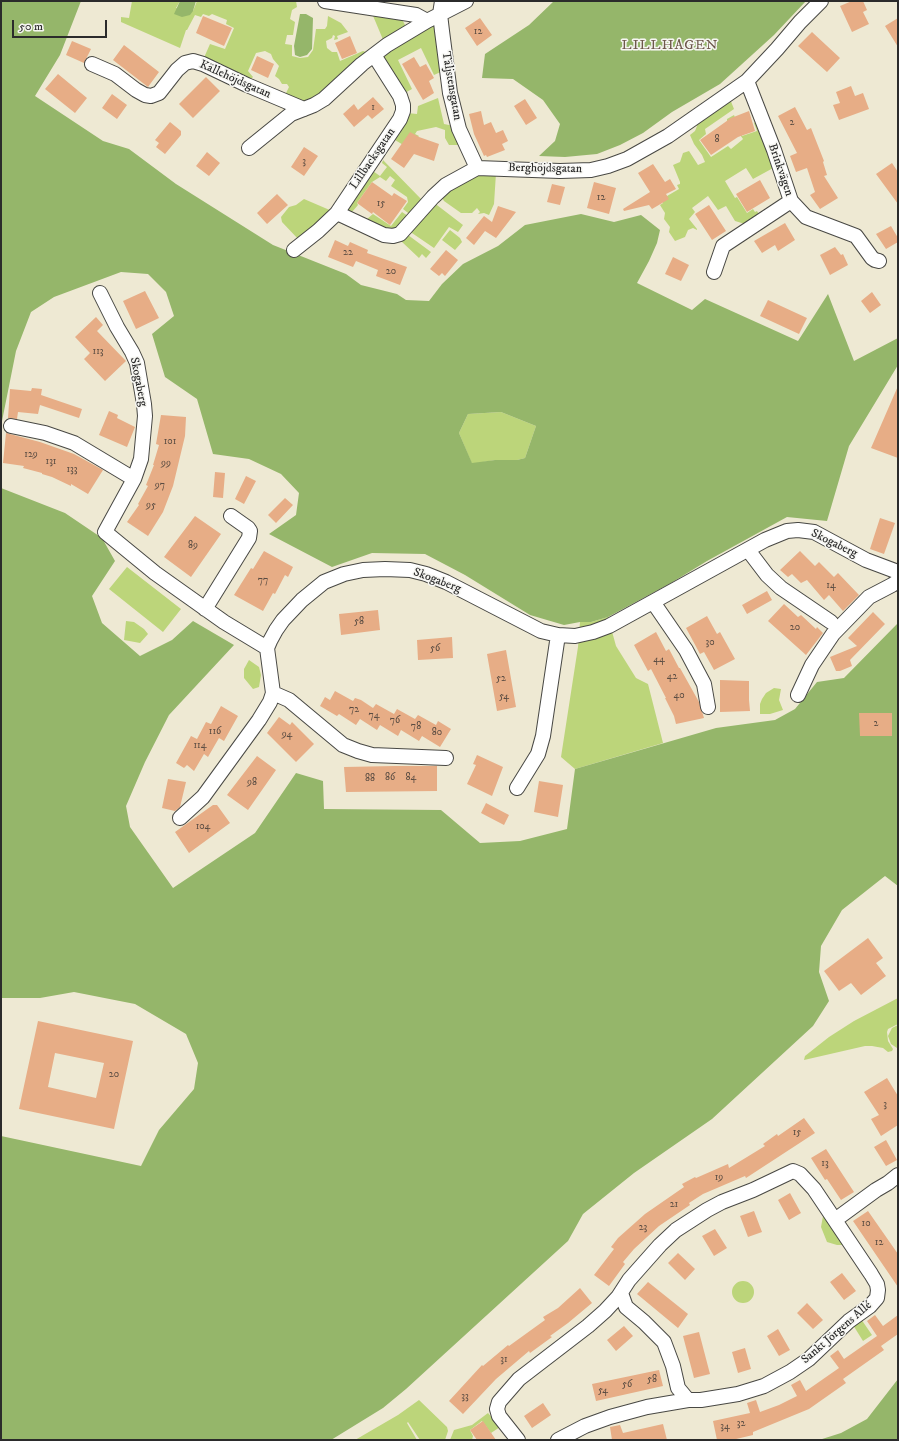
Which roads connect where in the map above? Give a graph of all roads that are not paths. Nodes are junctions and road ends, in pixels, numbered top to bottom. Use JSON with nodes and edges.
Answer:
{"nodes":[{"id":1,"x":325,"y":1,"type":"edge"},
{"id":2,"x":466,"y":1,"type":"edge"},
{"id":3,"x":821,"y":1,"type":"edge"},
{"id":4,"x":441,"y":8,"type":"edge"},
{"id":5,"x":427,"y":21,"type":"junction"},
{"id":6,"x":374,"y":55,"type":"junction"},
{"id":7,"x":92,"y":64,"type":"dead end"},
{"id":8,"x":747,"y":81,"type":"junction"},
{"id":9,"x":304,"y":109,"type":"junction"},
{"id":10,"x":249,"y":148,"type":"dead end"},
{"id":11,"x":477,"y":168,"type":"junction"},
{"id":12,"x":791,"y":201,"type":"junction"},
{"id":13,"x":337,"y":213,"type":"junction"},
{"id":14,"x":294,"y":250,"type":"dead end"},
{"id":15,"x":879,"y":261,"type":"dead end"},
{"id":16,"x":714,"y":272,"type":"dead end"},
{"id":17,"x":100,"y":293,"type":"dead end"},
{"id":18,"x":11,"y":426,"type":"dead end"},
{"id":19,"x":134,"y":479,"type":"junction"},
{"id":20,"x":231,"y":516,"type":"dead end"},
{"id":21,"x":748,"y":550,"type":"junction"},
{"id":22,"x":898,"y":572,"type":"edge"},
{"id":23,"x":898,"y":581,"type":"edge"},
{"id":24,"x":653,"y":602,"type":"junction"},
{"id":25,"x":205,"y":609,"type":"junction"},
{"id":26,"x":831,"y":622,"type":"dead end"},
{"id":27,"x":558,"y":635,"type":"junction"},
{"id":28,"x":267,"y":648,"type":"junction"},
{"id":29,"x":273,"y":693,"type":"junction"},
{"id":30,"x":798,"y":694,"type":"dead end"},
{"id":31,"x":708,"y":707,"type":"dead end"},
{"id":32,"x":446,"y":758,"type":"dead end"},
{"id":33,"x":517,"y":788,"type":"dead end"},
{"id":34,"x":180,"y":818,"type":"dead end"},
{"id":35,"x":898,"y":1175,"type":"edge"},
{"id":36,"x":835,"y":1220,"type":"junction"},
{"id":37,"x":621,"y":1293,"type":"junction"},
{"id":38,"x":610,"y":1306,"type":"junction"},
{"id":39,"x":626,"y":1307,"type":"junction"},
{"id":40,"x":681,"y":1401,"type":"junction"},
{"id":41,"x":518,"y":1440,"type":"edge"},
{"id":42,"x":558,"y":1440,"type":"edge"}],
"edges":[{"from":1,"to":5,"type":"street"},
{"from":2,"to":4,"type":"street"},
{"from":3,"to":8,"type":"street","name":"Berghöjdsgatan"},
{"from":4,"to":5,"type":"street"},
{"from":4,"to":11,"type":"street","name":"Täljstensgatan"},
{"from":5,"to":6,"type":"street"},
{"from":6,"to":9,"type":"street"},
{"from":6,"to":13,"type":"street","name":"Lillbacksgatan"},
{"from":7,"to":9,"type":"street","name":"Källehöjdsgatan"},
{"from":8,"to":11,"type":"street","name":"Berghöjdsgatan"},
{"from":8,"to":12,"type":"street","name":"Brinkvägen"},
{"from":9,"to":10,"type":"street"},
{"from":11,"to":13,"type":"street"},
{"from":12,"to":15,"type":"street","name":"Brinkvägen"},
{"from":12,"to":16,"type":"street"},
{"from":13,"to":14,"type":"street","name":"Lillbacksgatan"},
{"from":17,"to":19,"type":"street","name":"Skogaberg"},
{"from":18,"to":19,"type":"street"},
{"from":19,"to":25,"type":"street","name":"Skogaberg"},
{"from":20,"to":25,"type":"street"},
{"from":21,"to":22,"type":"street","name":"Skogaberg"},
{"from":21,"to":24,"type":"street","name":"Skogaberg"},
{"from":21,"to":26,"type":"street"},
{"from":23,"to":30,"type":"street"},
{"from":24,"to":27,"type":"street","name":"Skogaberg"},
{"from":24,"to":31,"type":"street"},
{"from":25,"to":28,"type":"street","name":"Skogaberg"},
{"from":27,"to":28,"type":"street","name":"Skogaberg"},
{"from":27,"to":33,"type":"street"},
{"from":28,"to":29,"type":"street"},
{"from":29,"to":32,"type":"street"},
{"from":29,"to":34,"type":"street"},
{"from":35,"to":36,"type":"street"},
{"from":36,"to":37,"type":"street","name":"Sankt Jörgens Allé"},
{"from":36,"to":40,"type":"street","name":"Sankt Jörgens Allé"},
{"from":37,"to":38,"type":"street","name":"Sankt Jörgens Allé"},
{"from":37,"to":39,"type":"street"},
{"from":38,"to":39,"type":"street"},
{"from":38,"to":41,"type":"street","name":"Sankt Jörgens Allé"},
{"from":39,"to":40,"type":"street"},
{"from":40,"to":42,"type":"street","name":"Sankt Jörgens Allé"}]}
